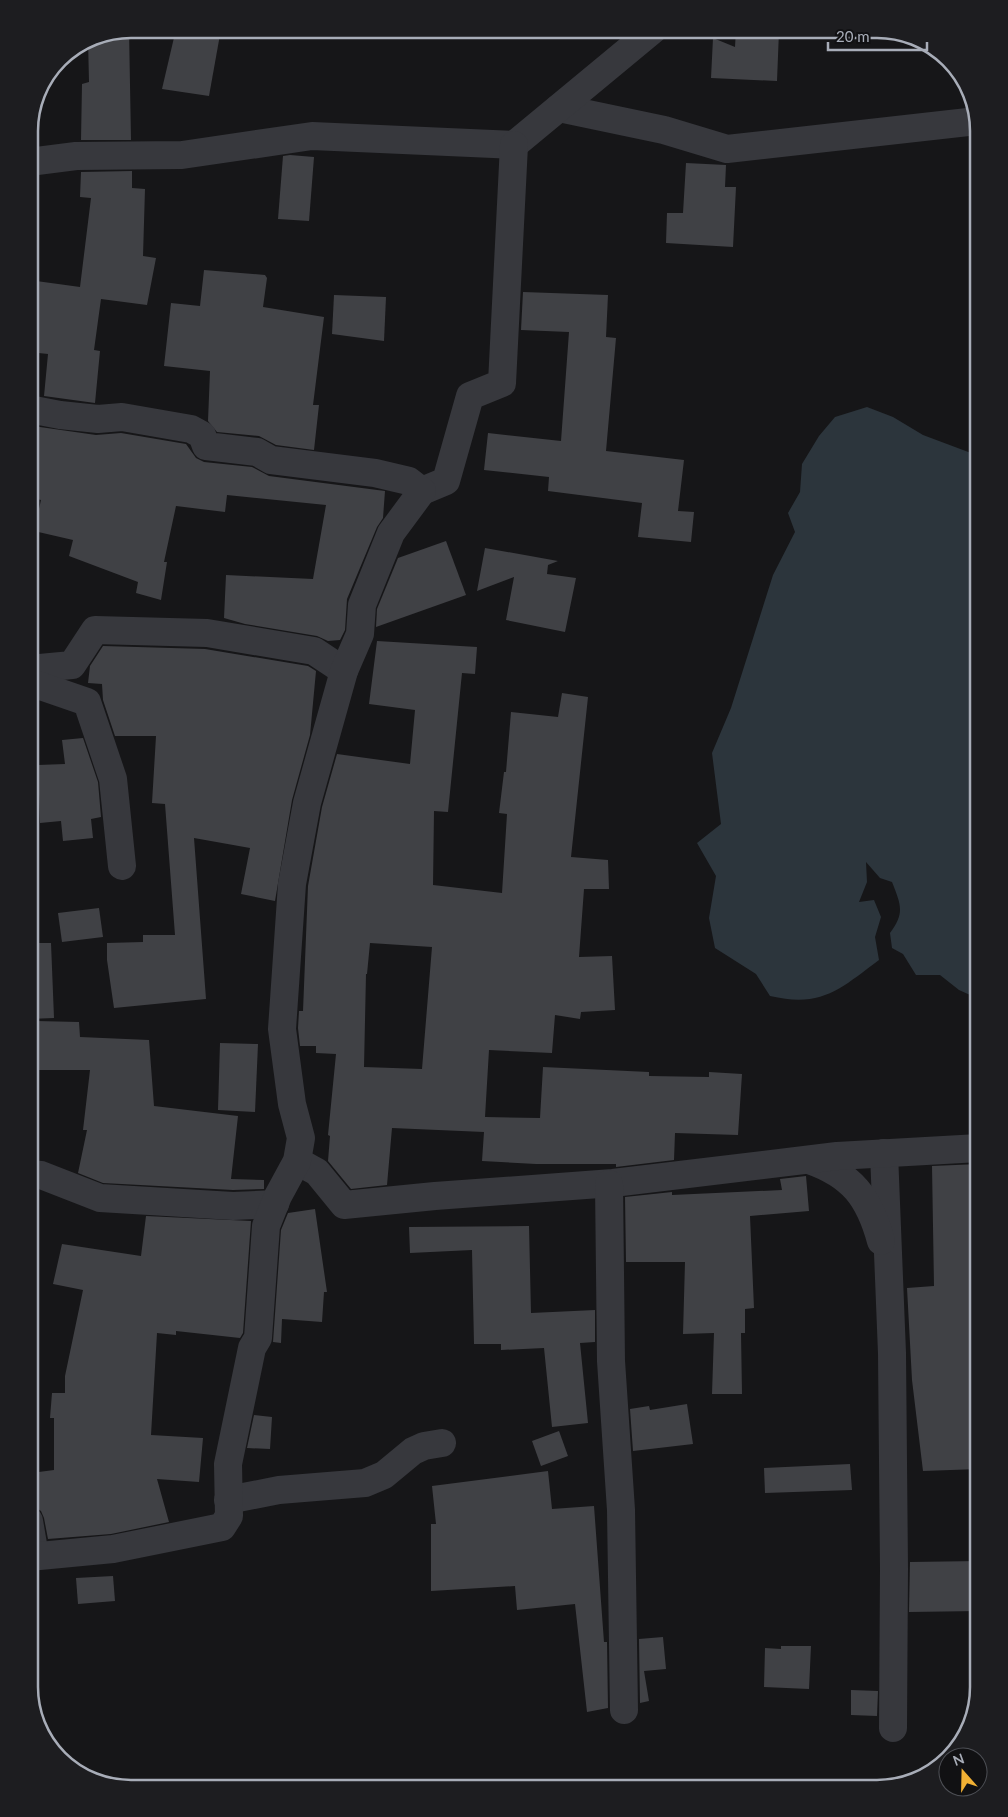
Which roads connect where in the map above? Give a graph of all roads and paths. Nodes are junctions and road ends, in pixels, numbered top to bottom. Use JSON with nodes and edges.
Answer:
{"nodes":[{"id":1,"x":643,"y":38,"type":"edge"},
{"id":2,"x":559,"y":108,"type":"junction"},
{"id":3,"x":970,"y":122,"type":"edge"},
{"id":4,"x":514,"y":146,"type":"junction"},
{"id":5,"x":38,"y":161,"type":"edge"},
{"id":6,"x":38,"y":411,"type":"edge"},
{"id":7,"x":422,"y":491,"type":"junction"},
{"id":8,"x":38,"y":668,"type":"edge"},
{"id":9,"x":344,"y":671,"type":"junction"},
{"id":10,"x":38,"y":685,"type":"edge"},
{"id":11,"x":122,"y":866,"type":"dead end"},
{"id":12,"x":970,"y":1148,"type":"edge"},
{"id":13,"x":884,"y":1153,"type":"junction"},
{"id":14,"x":807,"y":1160,"type":"junction"},
{"id":15,"x":297,"y":1161,"type":"junction"},
{"id":16,"x":38,"y":1175,"type":"edge"},
{"id":17,"x":609,"y":1184,"type":"junction"},
{"id":18,"x":275,"y":1204,"type":"junction"},
{"id":19,"x":888,"y":1265,"type":"junction"},
{"id":20,"x":442,"y":1443,"type":"dead end"},
{"id":21,"x":228,"y":1500,"type":"junction"},
{"id":22,"x":38,"y":1556,"type":"edge"},
{"id":23,"x":624,"y":1710,"type":"dead end"},
{"id":24,"x":893,"y":1728,"type":"dead end"}],
"edges":[{"from":1,"to":2,"type":"street"},
{"from":2,"to":3,"type":"street"},
{"from":2,"to":4,"type":"street"},
{"from":4,"to":5,"type":"street"},
{"from":4,"to":7,"type":"street"},
{"from":6,"to":7,"type":"street"},
{"from":7,"to":9,"type":"street"},
{"from":8,"to":9,"type":"street"},
{"from":9,"to":15,"type":"street"},
{"from":10,"to":11,"type":"street"},
{"from":12,"to":13,"type":"street"},
{"from":13,"to":14,"type":"street"},
{"from":13,"to":19,"type":"street"},
{"from":14,"to":17,"type":"street"},
{"from":14,"to":19,"type":"street"},
{"from":15,"to":17,"type":"street"},
{"from":15,"to":18,"type":"street"},
{"from":16,"to":18,"type":"street"},
{"from":17,"to":23,"type":"street"},
{"from":18,"to":21,"type":"street"},
{"from":19,"to":24,"type":"street"},
{"from":20,"to":21,"type":"street"},
{"from":21,"to":22,"type":"street"}]}
